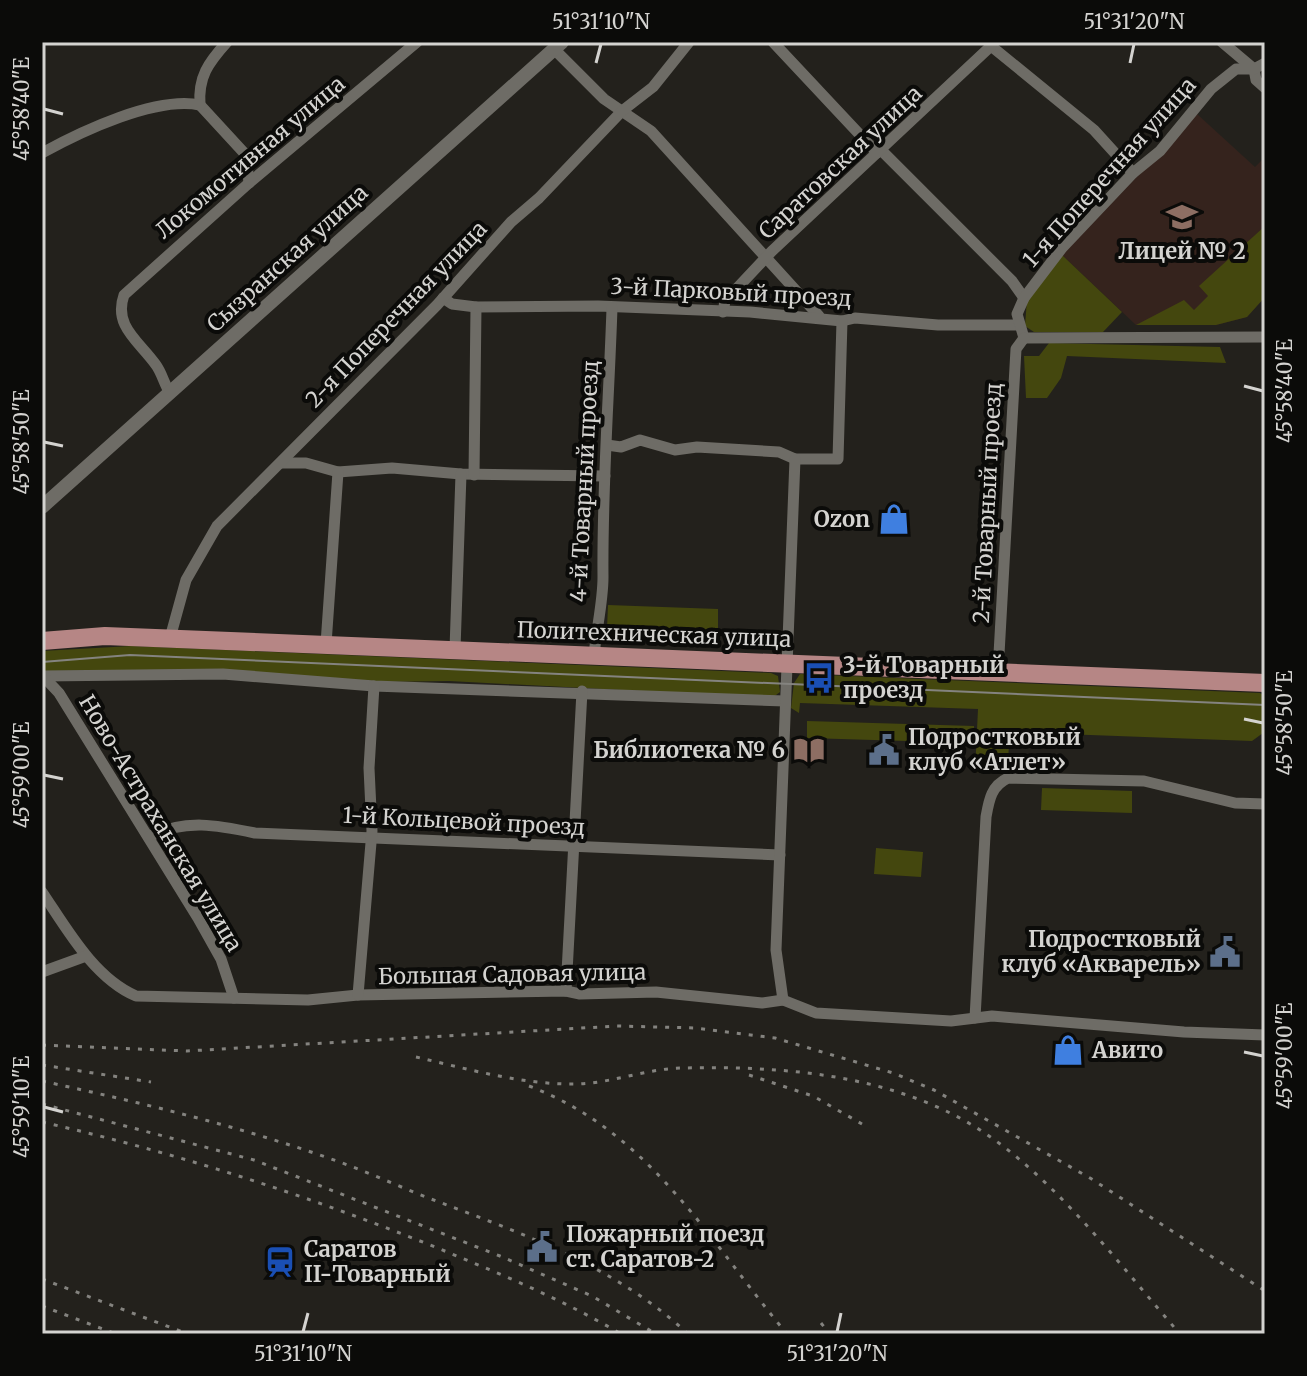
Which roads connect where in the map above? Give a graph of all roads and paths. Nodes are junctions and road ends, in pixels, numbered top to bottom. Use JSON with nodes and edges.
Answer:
{"nodes":[{"id":1,"x":227,"y":42,"type":"edge"},
{"id":2,"x":417,"y":42,"type":"edge"},
{"id":3,"x":689,"y":42,"type":"edge"},
{"id":4,"x":773,"y":42,"type":"edge"},
{"id":5,"x":1222,"y":42,"type":"edge"},
{"id":6,"x":991,"y":44,"type":"edge"},
{"id":7,"x":558,"y":45,"type":"edge"},
{"id":8,"x":1265,"y":63,"type":"edge"},
{"id":9,"x":1254,"y":69,"type":"junction"},
{"id":10,"x":1265,"y":88,"type":"edge"},
{"id":11,"x":200,"y":105,"type":"junction"},
{"id":12,"x":622,"y":111,"type":"junction"},
{"id":13,"x":879,"y":152,"type":"junction"},
{"id":14,"x":42,"y":153,"type":"edge"},
{"id":15,"x":1133,"y":173,"type":"junction"},
{"id":16,"x":249,"y":183,"type":"junction"},
{"id":17,"x":766,"y":257,"type":"junction"},
{"id":18,"x":443,"y":298,"type":"junction"},
{"id":19,"x":1024,"y":298,"type":"junction"},
{"id":20,"x":476,"y":307,"type":"junction"},
{"id":21,"x":612,"y":308,"type":"junction"},
{"id":22,"x":723,"y":312,"type":"junction"},
{"id":23,"x":819,"y":316,"type":"junction"},
{"id":24,"x":842,"y":321,"type":"junction"},
{"id":25,"x":1019,"y":325,"type":"junction"},
{"id":26,"x":1265,"y":337,"type":"edge"},
{"id":27,"x":1024,"y":338,"type":"junction"},
{"id":28,"x":170,"y":393,"type":"junction"},
{"id":29,"x":607,"y":445,"type":"junction"},
{"id":30,"x":795,"y":459,"type":"junction"},
{"id":31,"x":281,"y":463,"type":"junction"},
{"id":32,"x":338,"y":472,"type":"junction"},
{"id":33,"x":468,"y":474,"type":"junction"},
{"id":34,"x":605,"y":476,"type":"junction"},
{"id":35,"x":42,"y":507,"type":"edge"},
{"id":36,"x":170,"y":638,"type":"junction"},
{"id":37,"x":42,"y":641,"type":"edge"},
{"id":38,"x":326,"y":644,"type":"junction"},
{"id":39,"x":455,"y":649,"type":"junction"},
{"id":40,"x":594,"y":656,"type":"junction"},
{"id":41,"x":787,"y":663,"type":"junction"},
{"id":42,"x":998,"y":672,"type":"junction"},
{"id":43,"x":42,"y":676,"type":"edge"},
{"id":44,"x":1265,"y":683,"type":"edge"},
{"id":45,"x":374,"y":686,"type":"junction"},
{"id":46,"x":582,"y":691,"type":"junction"},
{"id":47,"x":785,"y":701,"type":"junction"},
{"id":48,"x":1265,"y":804,"type":"edge"},
{"id":49,"x":150,"y":836,"type":"junction"},
{"id":50,"x":371,"y":839,"type":"junction"},
{"id":51,"x":575,"y":846,"type":"junction"},
{"id":52,"x":780,"y":855,"type":"junction"},
{"id":53,"x":42,"y":892,"type":"edge"},
{"id":54,"x":86,"y":956,"type":"junction"},
{"id":55,"x":42,"y":972,"type":"edge"},
{"id":56,"x":566,"y":991,"type":"junction"},
{"id":57,"x":358,"y":995,"type":"junction"},
{"id":58,"x":234,"y":998,"type":"junction"},
{"id":59,"x":783,"y":1000,"type":"junction"},
{"id":60,"x":975,"y":1018,"type":"junction"},
{"id":61,"x":1265,"y":1035,"type":"edge"}],
"edges":[{"from":1,"to":11,"type":"street"},
{"from":2,"to":16,"type":"street","name":"Локомотивная улица"},
{"from":3,"to":12,"type":"street","name":"2-я Поперечная улица"},
{"from":4,"to":13,"type":"street"},
{"from":5,"to":9,"type":"street"},
{"from":6,"to":13,"type":"street","name":"Саратовская улица"},
{"from":6,"to":15,"type":"street"},
{"from":7,"to":12,"type":"street"},
{"from":7,"to":28,"type":"street","name":"Сызранская улица"},
{"from":8,"to":9,"type":"street","name":"1-я Поперечная улица"},
{"from":9,"to":10,"type":"street"},
{"from":9,"to":15,"type":"street","name":"1-я Поперечная улица"},
{"from":11,"to":14,"type":"street"},
{"from":11,"to":16,"type":"street"},
{"from":12,"to":17,"type":"street"},
{"from":12,"to":18,"type":"street","name":"2-я Поперечная улица"},
{"from":13,"to":17,"type":"street","name":"Саратовская улица"},
{"from":13,"to":19,"type":"street"},
{"from":15,"to":19,"type":"street","name":"1-я Поперечная улица"},
{"from":16,"to":28,"type":"street","name":"Локомотивная улица"},
{"from":17,"to":22,"type":"street","name":"Саратовская улица"},
{"from":17,"to":23,"type":"street"},
{"from":18,"to":20,"type":"street","name":"3-й Парковый проезд"},
{"from":18,"to":31,"type":"street","name":"2-я Поперечная улица"},
{"from":19,"to":25,"type":"street","name":"1-я Поперечная улица"},
{"from":20,"to":21,"type":"street","name":"3-й Парковый проезд"},
{"from":20,"to":33,"type":"street"},
{"from":21,"to":22,"type":"street","name":"3-й Парковый проезд"},
{"from":21,"to":29,"type":"street","name":"4-й Товарный проезд"},
{"from":22,"to":23,"type":"street","name":"3-й Парковый проезд"},
{"from":23,"to":24,"type":"street","name":"3-й Парковый проезд"},
{"from":24,"to":25,"type":"street","name":"3-й Парковый проезд"},
{"from":24,"to":30,"type":"street"},
{"from":25,"to":27,"type":"street"},
{"from":26,"to":27,"type":"street"},
{"from":27,"to":42,"type":"street","name":"2-й Товарный проезд"},
{"from":28,"to":35,"type":"street","name":"Сызранская улица"},
{"from":29,"to":30,"type":"street"},
{"from":29,"to":34,"type":"street","name":"4-й Товарный проезд"},
{"from":30,"to":41,"type":"street"},
{"from":31,"to":32,"type":"street"},
{"from":31,"to":36,"type":"street","name":"2-я Поперечная улица"},
{"from":32,"to":33,"type":"street"},
{"from":32,"to":38,"type":"street"},
{"from":33,"to":34,"type":"street"},
{"from":33,"to":39,"type":"street"},
{"from":34,"to":40,"type":"street","name":"4-й Товарный проезд"},
{"from":36,"to":37,"type":"main road","name":"Политехническая улица"},
{"from":36,"to":38,"type":"main road","name":"Политехническая улица"},
{"from":38,"to":39,"type":"main road","name":"Политехническая улица"},
{"from":39,"to":40,"type":"main road","name":"Политехническая улица"},
{"from":40,"to":41,"type":"main road","name":"Политехническая улица"},
{"from":41,"to":42,"type":"main road","name":"Политехническая улица"},
{"from":41,"to":47,"type":"street"},
{"from":42,"to":44,"type":"main road","name":"Политехническая улица"},
{"from":43,"to":45,"type":"street"},
{"from":43,"to":49,"type":"street","name":"Ново-Астраханская улица"},
{"from":45,"to":46,"type":"street"},
{"from":45,"to":50,"type":"street"},
{"from":46,"to":47,"type":"street"},
{"from":46,"to":51,"type":"street"},
{"from":47,"to":52,"type":"street"},
{"from":48,"to":60,"type":"street"},
{"from":49,"to":50,"type":"street","name":"1-й Кольцевой проезд"},
{"from":49,"to":58,"type":"street","name":"Ново-Астраханская улица"},
{"from":50,"to":51,"type":"street","name":"1-й Кольцевой проезд"},
{"from":50,"to":57,"type":"street"},
{"from":51,"to":52,"type":"street","name":"1-й Кольцевой проезд"},
{"from":51,"to":56,"type":"street"},
{"from":52,"to":59,"type":"street"},
{"from":53,"to":54,"type":"street"},
{"from":54,"to":55,"type":"street"},
{"from":54,"to":58,"type":"street","name":"Большая Садовая улица"},
{"from":56,"to":57,"type":"street","name":"Большая Садовая улица"},
{"from":56,"to":59,"type":"street","name":"Большая Садовая улица"},
{"from":57,"to":58,"type":"street","name":"Большая Садовая улица"},
{"from":59,"to":60,"type":"street","name":"Большая Садовая улица"},
{"from":60,"to":61,"type":"street","name":"Большая Садовая улица"}]}
